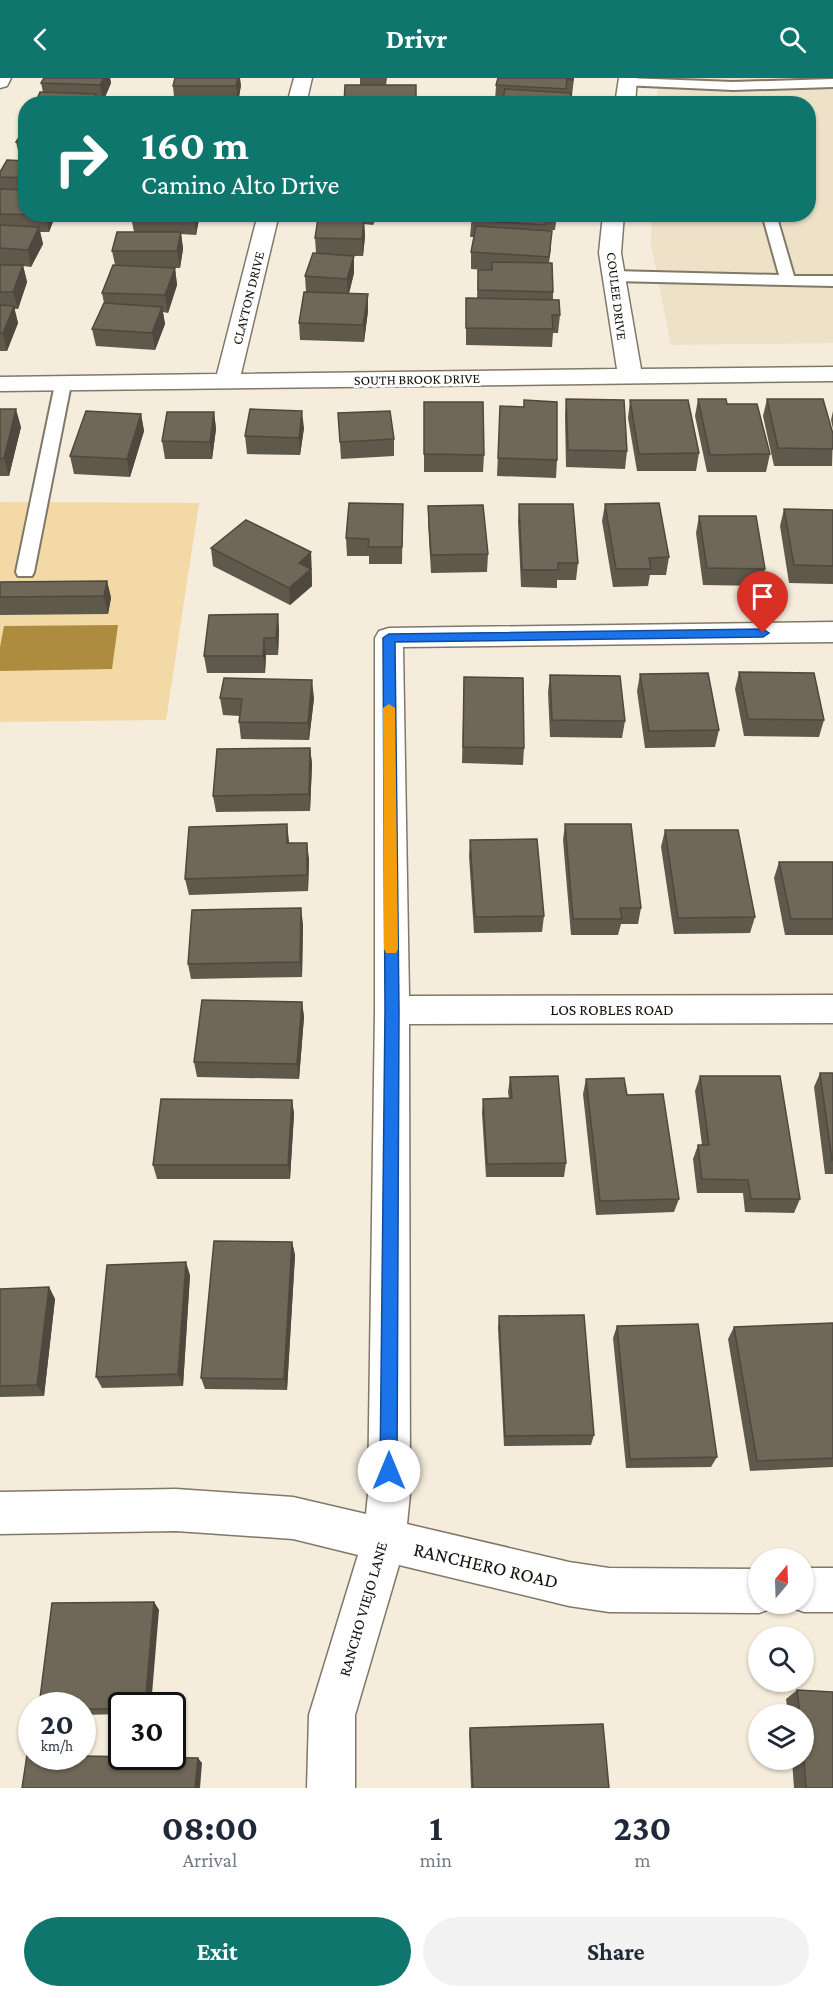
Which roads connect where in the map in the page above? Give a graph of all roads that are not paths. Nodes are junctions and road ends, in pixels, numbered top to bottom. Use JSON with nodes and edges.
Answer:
{"nodes":[{"id":1,"x":303,"y":78,"type":"edge"},
{"id":2,"x":628,"y":80,"type":"edge"},
{"id":3,"x":833,"y":83,"type":"edge"},
{"id":4,"x":733,"y":86,"type":"junction"},
{"id":5,"x":298,"y":96,"type":"edge"},
{"id":6,"x":626,"y":96,"type":"edge"},
{"id":7,"x":736,"y":96,"type":"edge"},
{"id":8,"x":267,"y":222,"type":"edge"},
{"id":9,"x":613,"y":222,"type":"edge"},
{"id":10,"x":771,"y":222,"type":"edge"},
{"id":11,"x":613,"y":276,"type":"junction"},
{"id":12,"x":788,"y":280,"type":"junction"},
{"id":13,"x":833,"y":281,"type":"edge"},
{"id":14,"x":833,"y":374,"type":"edge"},
{"id":15,"x":631,"y":377,"type":"junction"},
{"id":16,"x":227,"y":382,"type":"junction"},
{"id":17,"x":0,"y":384,"type":"edge"},
{"id":18,"x":63,"y":384,"type":"junction"},
{"id":19,"x":25,"y":572,"type":"dead end"},
{"id":20,"x":833,"y":632,"type":"edge"},
{"id":21,"x":833,"y":1009,"type":"edge"},
{"id":22,"x":392,"y":1010,"type":"junction"},
{"id":23,"x":0,"y":1513,"type":"edge"},
{"id":24,"x":384,"y":1541,"type":"junction"},
{"id":25,"x":814,"y":1590,"type":"edge"},
{"id":26,"x":833,"y":1590,"type":"edge"},
{"id":27,"x":748,"y":1591,"type":"edge"},
{"id":28,"x":331,"y":1788,"type":"edge"}],
"edges":[{"from":1,"to":5,"type":"street"},
{"from":2,"to":4,"type":"lane"},
{"from":2,"to":6,"type":"street"},
{"from":3,"to":4,"type":"lane"},
{"from":4,"to":7,"type":"lane"},
{"from":8,"to":16,"type":"street","name":"CLAYTON DRIVE"},
{"from":9,"to":11,"type":"street","name":"COULEE DRIVE"},
{"from":10,"to":12,"type":"lane"},
{"from":11,"to":12,"type":"lane"},
{"from":11,"to":15,"type":"street","name":"COULEE DRIVE"},
{"from":12,"to":13,"type":"lane"},
{"from":14,"to":15,"type":"street","name":"SOUTH BROOK DRIVE"},
{"from":15,"to":16,"type":"street","name":"SOUTH BROOK DRIVE"},
{"from":16,"to":18,"type":"street","name":"SOUTH BROOK DRIVE"},
{"from":17,"to":18,"type":"street","name":"SOUTH BROOK DRIVE"},
{"from":18,"to":19,"type":"lane"},
{"from":20,"to":22,"type":"street","name":"RANCHO VIEJO LANE"},
{"from":21,"to":22,"type":"street","name":"LOS ROBLES ROAD"},
{"from":22,"to":24,"type":"street","name":"RANCHO VIEJO LANE"},
{"from":23,"to":24,"type":"street","name":"RANCHERO ROAD"},
{"from":24,"to":27,"type":"street","name":"RANCHERO ROAD"},
{"from":24,"to":28,"type":"street","name":"RANCHO VIEJO LANE"},
{"from":25,"to":26,"type":"street"}]}
